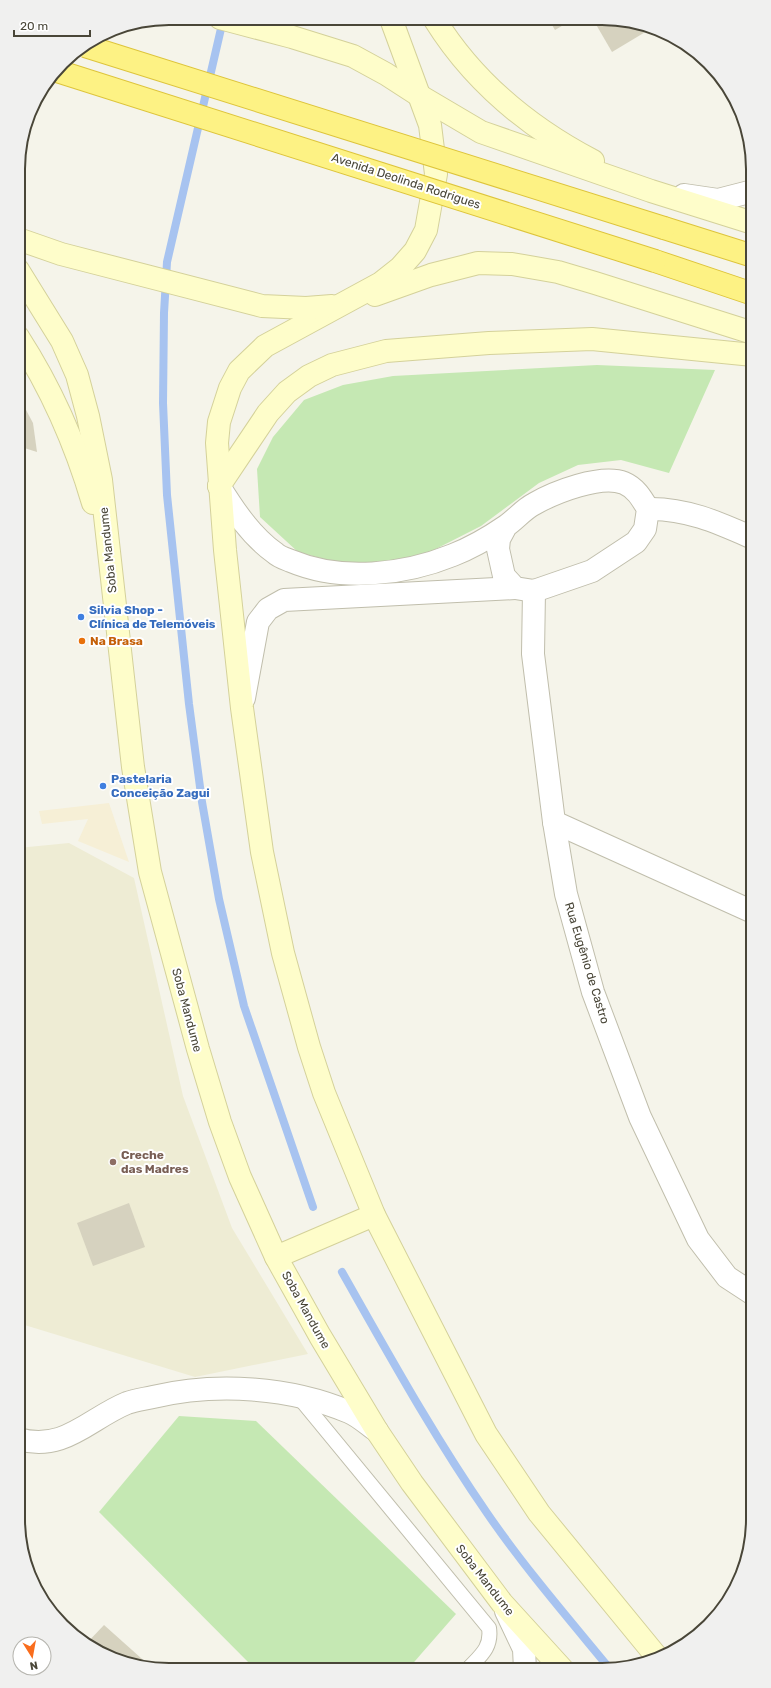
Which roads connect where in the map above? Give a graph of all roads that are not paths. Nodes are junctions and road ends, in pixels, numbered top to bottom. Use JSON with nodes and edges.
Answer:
{"nodes":[{"id":1,"x":247,"y":25,"type":"edge"},
{"id":2,"x":394,"y":25,"type":"edge"},
{"id":3,"x":438,"y":25,"type":"edge"},
{"id":4,"x":91,"y":48,"type":"edge"},
{"id":5,"x":62,"y":72,"type":"edge"},
{"id":6,"x":420,"y":96,"type":"junction"},
{"id":7,"x":651,"y":191,"type":"junction"},
{"id":8,"x":746,"y":193,"type":"edge"},
{"id":9,"x":746,"y":221,"type":"edge"},
{"id":10,"x":25,"y":241,"type":"edge"},
{"id":11,"x":746,"y":254,"type":"edge"},
{"id":12,"x":25,"y":281,"type":"edge"},
{"id":13,"x":746,"y":292,"type":"edge"},
{"id":14,"x":342,"y":306,"type":"junction"},
{"id":15,"x":746,"y":331,"type":"edge"},
{"id":16,"x":25,"y":349,"type":"edge"},
{"id":17,"x":746,"y":354,"type":"edge"},
{"id":18,"x":219,"y":486,"type":"junction"},
{"id":19,"x":648,"y":509,"type":"junction"},
{"id":20,"x":506,"y":526,"type":"junction"},
{"id":21,"x":746,"y":535,"type":"edge"},
{"id":22,"x":109,"y":561,"type":"junction"},
{"id":23,"x":524,"y":590,"type":"junction"},
{"id":24,"x":242,"y":708,"type":"junction"},
{"id":25,"x":554,"y":822,"type":"junction"},
{"id":26,"x":746,"y":909,"type":"edge"},
{"id":27,"x":374,"y":1215,"type":"junction"},
{"id":28,"x":276,"y":1257,"type":"junction"},
{"id":29,"x":746,"y":1289,"type":"edge"},
{"id":30,"x":298,"y":1396,"type":"junction"},
{"id":31,"x":377,"y":1431,"type":"junction"},
{"id":32,"x":25,"y":1440,"type":"edge"},
{"id":33,"x":502,"y":1603,"type":"junction"},
{"id":34,"x":653,"y":1653,"type":"edge"},
{"id":35,"x":473,"y":1663,"type":"edge"},
{"id":36,"x":525,"y":1663,"type":"edge"},
{"id":37,"x":557,"y":1663,"type":"edge"}],
"edges":[{"from":1,"to":6,"type":"main road"},
{"from":2,"to":6,"type":"main road"},
{"from":3,"to":7,"type":"main road"},
{"from":4,"to":11,"type":"highway","bridge":true},
{"from":5,"to":13,"type":"highway","name":"Avenida Deolinda Rodrigues","bridge":true},
{"from":6,"to":7,"type":"main road"},
{"from":6,"to":14,"type":"main road"},
{"from":7,"to":8,"type":"street"},
{"from":7,"to":9,"type":"main road"},
{"from":10,"to":14,"type":"main road"},
{"from":12,"to":22,"type":"main road","name":"Soba Mandume"},
{"from":14,"to":15,"type":"main road"},
{"from":14,"to":18,"type":"main road"},
{"from":16,"to":22,"type":"main road"},
{"from":17,"to":18,"type":"main road"},
{"from":18,"to":20,"type":"street"},
{"from":18,"to":24,"type":"main road"},
{"from":19,"to":20,"type":"street"},
{"from":19,"to":21,"type":"street"},
{"from":19,"to":23,"type":"street"},
{"from":20,"to":23,"type":"street"},
{"from":22,"to":28,"type":"main road","name":"Soba Mandume"},
{"from":23,"to":24,"type":"street"},
{"from":23,"to":25,"type":"street","name":"Rua Eugênio de Castro"},
{"from":24,"to":27,"type":"main road"},
{"from":25,"to":26,"type":"street"},
{"from":25,"to":29,"type":"street","name":"Rua Eugênio de Castro"},
{"from":27,"to":28,"type":"main road"},
{"from":27,"to":34,"type":"main road"},
{"from":28,"to":31,"type":"main road","name":"Soba Mandume"},
{"from":30,"to":31,"type":"street"},
{"from":30,"to":32,"type":"street"},
{"from":30,"to":35,"type":"lane"},
{"from":31,"to":33,"type":"main road","name":"Soba Mandume"},
{"from":33,"to":36,"type":"street"},
{"from":33,"to":37,"type":"main road","name":"Soba Mandume"}]}
